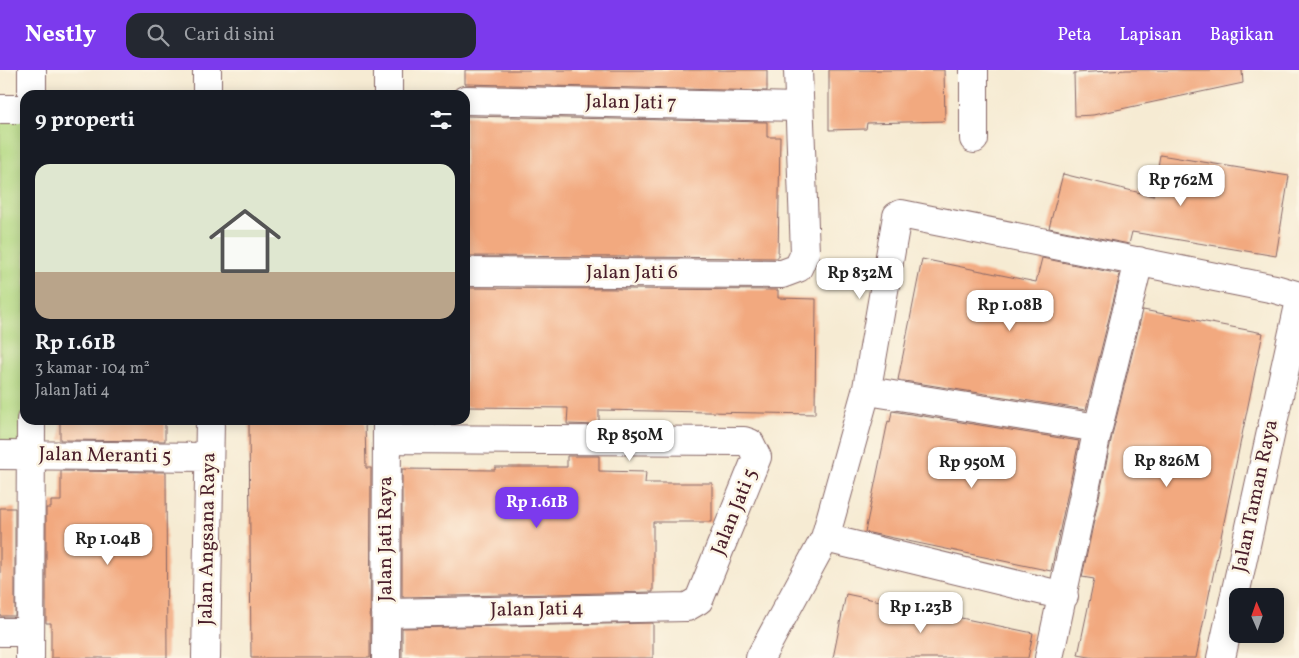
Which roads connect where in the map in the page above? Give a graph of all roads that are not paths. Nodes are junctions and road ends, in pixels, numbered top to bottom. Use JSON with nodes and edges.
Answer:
{"nodes":[{"id":1,"x":32,"y":70,"type":"edge"},
{"id":2,"x":207,"y":70,"type":"edge"},
{"id":3,"x":388,"y":70,"type":"edge"},
{"id":4,"x":798,"y":70,"type":"edge"},
{"id":5,"x":974,"y":70,"type":"edge"},
{"id":6,"x":32,"y":90,"type":"edge"},
{"id":7,"x":207,"y":90,"type":"edge"},
{"id":8,"x":388,"y":90,"type":"edge"},
{"id":9,"x":470,"y":100,"type":"edge"},
{"id":10,"x":798,"y":107,"type":"junction"},
{"id":11,"x":0,"y":109,"type":"edge"},
{"id":12,"x":20,"y":109,"type":"edge"},
{"id":13,"x":974,"y":139,"type":"dead end"},
{"id":14,"x":1139,"y":260,"type":"junction"},
{"id":15,"x":470,"y":272,"type":"edge"},
{"id":16,"x":1299,"y":296,"type":"edge"},
{"id":17,"x":1299,"y":305,"type":"edge"},
{"id":18,"x":867,"y":388,"type":"junction"},
{"id":19,"x":31,"y":425,"type":"edge"},
{"id":20,"x":210,"y":425,"type":"edge"},
{"id":21,"x":1098,"y":428,"type":"junction"},
{"id":22,"x":387,"y":429,"type":"edge"},
{"id":23,"x":0,"y":455,"type":"edge"},
{"id":24,"x":31,"y":455,"type":"junction"},
{"id":25,"x":209,"y":457,"type":"junction"},
{"id":26,"x":825,"y":538,"type":"junction"},
{"id":27,"x":1064,"y":596,"type":"junction"},
{"id":28,"x":687,"y":607,"type":"joint"},
{"id":29,"x":386,"y":613,"type":"junction"},
{"id":30,"x":0,"y":632,"type":"edge"},
{"id":31,"x":30,"y":645,"type":"edge"},
{"id":32,"x":206,"y":658,"type":"edge"},
{"id":33,"x":386,"y":658,"type":"edge"},
{"id":34,"x":760,"y":658,"type":"edge"},
{"id":35,"x":1049,"y":658,"type":"edge"},
{"id":36,"x":1221,"y":658,"type":"edge"}],
"edges":[{"from":1,"to":6,"type":"street"},
{"from":2,"to":7,"type":"street"},
{"from":3,"to":8,"type":"street"},
{"from":4,"to":10,"type":"street"},
{"from":5,"to":13,"type":"street"},
{"from":9,"to":10,"type":"street","name":"Jalan Jati 7"},
{"from":10,"to":15,"type":"street","name":"Jalan Jati 6"},
{"from":11,"to":12,"type":"street"},
{"from":14,"to":16,"type":"street"},
{"from":14,"to":18,"type":"street"},
{"from":14,"to":21,"type":"street"},
{"from":17,"to":36,"type":"street","name":"Jalan Taman Raya"},
{"from":18,"to":21,"type":"street"},
{"from":18,"to":26,"type":"street"},
{"from":19,"to":24,"type":"street"},
{"from":20,"to":25,"type":"street","name":"Jalan Angsana Raya"},
{"from":21,"to":27,"type":"street"},
{"from":22,"to":28,"type":"street","name":"Jalan Jati 5"},
{"from":22,"to":29,"type":"street","name":"Jalan Jati Raya"},
{"from":23,"to":24,"type":"street","name":"Jalan Meranti 5"},
{"from":24,"to":25,"type":"street","name":"Jalan Meranti 5"},
{"from":24,"to":31,"type":"street"},
{"from":25,"to":32,"type":"street","name":"Jalan Angsana Raya"},
{"from":26,"to":27,"type":"street"},
{"from":26,"to":34,"type":"street"},
{"from":27,"to":35,"type":"street"},
{"from":28,"to":29,"type":"street","name":"Jalan Jati 4"},
{"from":29,"to":33,"type":"street","name":"Jalan Jati Raya"},
{"from":30,"to":31,"type":"street"}]}
